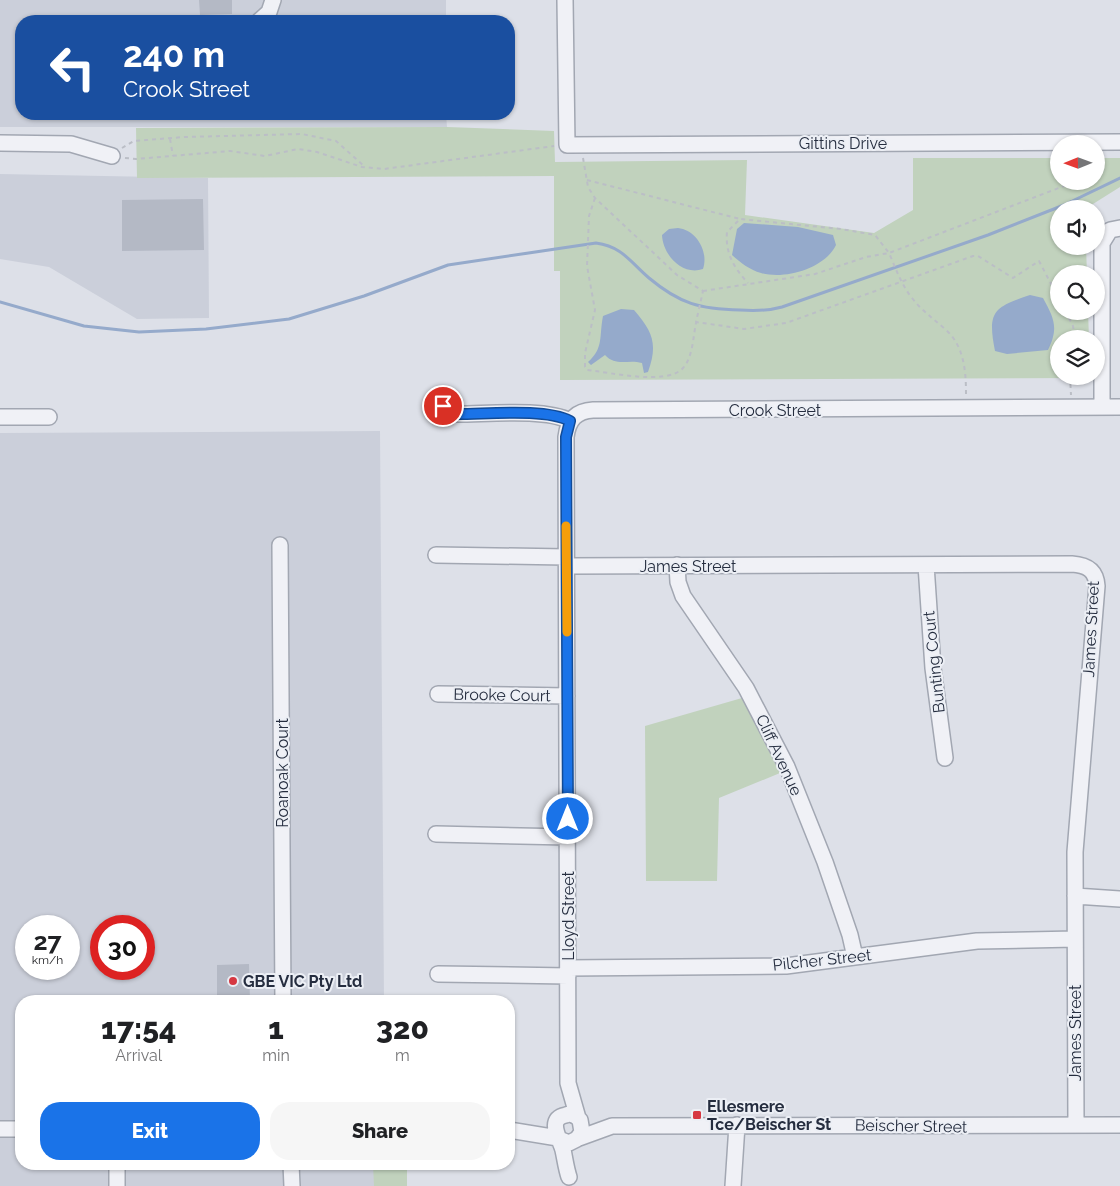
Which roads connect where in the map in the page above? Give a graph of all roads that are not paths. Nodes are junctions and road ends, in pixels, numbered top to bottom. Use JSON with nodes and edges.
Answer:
{"nodes":[{"id":1,"x":273,"y":0,"type":"edge"},
{"id":2,"x":565,"y":0,"type":"edge"},
{"id":3,"x":265,"y":15,"type":"edge"},
{"id":4,"x":1120,"y":142,"type":"edge"},
{"id":5,"x":0,"y":143,"type":"edge"},
{"id":6,"x":112,"y":156,"type":"road end"},
{"id":7,"x":1120,"y":228,"type":"edge"},
{"id":8,"x":439,"y":400,"type":"dead end"},
{"id":9,"x":1120,"y":407,"type":"edge"},
{"id":10,"x":1102,"y":408,"type":"junction"},
{"id":11,"x":0,"y":417,"type":"edge"},
{"id":12,"x":49,"y":417,"type":"dead end"},
{"id":13,"x":570,"y":421,"type":"junction"},
{"id":14,"x":280,"y":546,"type":"dead end"},
{"id":15,"x":436,"y":556,"type":"dead end"},
{"id":16,"x":566,"y":562,"type":"junction"},
{"id":17,"x":677,"y":565,"type":"junction"},
{"id":18,"x":926,"y":565,"type":"junction"},
{"id":19,"x":438,"y":694,"type":"dead end"},
{"id":20,"x":567,"y":696,"type":"junction"},
{"id":21,"x":945,"y":758,"type":"dead end"},
{"id":22,"x":436,"y":834,"type":"dead end"},
{"id":23,"x":568,"y":837,"type":"junction"},
{"id":24,"x":1075,"y":896,"type":"junction"},
{"id":25,"x":1120,"y":898,"type":"edge"},
{"id":26,"x":1075,"y":939,"type":"junction"},
{"id":27,"x":855,"y":957,"type":"junction"},
{"id":28,"x":568,"y":972,"type":"junction"},
{"id":29,"x":438,"y":974,"type":"dead end"},
{"id":30,"x":283,"y":995,"type":"edge"},
{"id":31,"x":568,"y":1082,"type":"junction"},
{"id":32,"x":578,"y":1118,"type":"junction"},
{"id":33,"x":557,"y":1119,"type":"junction"},
{"id":34,"x":737,"y":1125,"type":"junction"},
{"id":35,"x":1076,"y":1125,"type":"junction"},
{"id":36,"x":1120,"y":1125,"type":"edge"},
{"id":37,"x":612,"y":1126,"type":"junction"},
{"id":38,"x":0,"y":1129,"type":"edge"},
{"id":39,"x":15,"y":1129,"type":"edge"},
{"id":40,"x":515,"y":1130,"type":"edge"},
{"id":41,"x":515,"y":1130,"type":"edge"},
{"id":42,"x":558,"y":1138,"type":"junction"},
{"id":43,"x":578,"y":1139,"type":"junction"},
{"id":44,"x":116,"y":1170,"type":"edge"},
{"id":45,"x":291,"y":1170,"type":"edge"},
{"id":46,"x":569,"y":1181,"type":"edge"},
{"id":47,"x":117,"y":1186,"type":"edge"},
{"id":48,"x":292,"y":1186,"type":"edge"},
{"id":49,"x":733,"y":1186,"type":"edge"}],
"edges":[{"from":1,"to":3,"type":"street"},
{"from":2,"to":4,"type":"street","name":"Gittins Drive"},
{"from":5,"to":6,"type":"street"},
{"from":7,"to":10,"type":"street"},
{"from":8,"to":13,"type":"street"},
{"from":9,"to":10,"type":"street","name":"Crook Street"},
{"from":10,"to":13,"type":"street","name":"Crook Street"},
{"from":11,"to":12,"type":"street"},
{"from":13,"to":16,"type":"street","name":"Lloyd Street"},
{"from":14,"to":30,"type":"street","name":"Roanoak Court"},
{"from":15,"to":16,"type":"street","name":"James Street"},
{"from":16,"to":17,"type":"street","name":"James Street"},
{"from":16,"to":20,"type":"street","name":"Lloyd Street"},
{"from":17,"to":18,"type":"street","name":"James Street"},
{"from":17,"to":27,"type":"street","name":"Cliff Avenue"},
{"from":18,"to":21,"type":"street","name":"Bunting Court"},
{"from":18,"to":24,"type":"street","name":"James Street"},
{"from":19,"to":20,"type":"street","name":"Brooke Court"},
{"from":20,"to":23,"type":"street","name":"Lloyd Street"},
{"from":22,"to":23,"type":"street"},
{"from":23,"to":28,"type":"street","name":"Lloyd Street"},
{"from":24,"to":25,"type":"street"},
{"from":24,"to":26,"type":"street","name":"James Street"},
{"from":26,"to":27,"type":"street","name":"Pilcher Street"},
{"from":26,"to":35,"type":"street","name":"James Street"},
{"from":27,"to":28,"type":"street","name":"Pilcher Street"},
{"from":28,"to":29,"type":"street","name":"Pilcher Street"},
{"from":28,"to":31,"type":"street","name":"Lloyd Street"},
{"from":31,"to":32,"type":"street","name":"Lloyd Street"},
{"from":31,"to":33,"type":"street","name":"Lloyd Street"},
{"from":32,"to":33,"type":"street"},
{"from":32,"to":37,"type":"street","name":"Beischer Street"},
{"from":32,"to":43,"type":"street"},
{"from":33,"to":40,"type":"street"},
{"from":33,"to":42,"type":"street"},
{"from":34,"to":35,"type":"street","name":"Beischer Street"},
{"from":34,"to":37,"type":"street","name":"Beischer Street"},
{"from":34,"to":49,"type":"street"},
{"from":35,"to":36,"type":"street","name":"Beischer Street"},
{"from":37,"to":43,"type":"street","name":"Beischer Street"},
{"from":38,"to":39,"type":"street"},
{"from":41,"to":42,"type":"street"},
{"from":42,"to":43,"type":"street"},
{"from":42,"to":46,"type":"street"},
{"from":43,"to":46,"type":"street"},
{"from":44,"to":47,"type":"street"},
{"from":45,"to":48,"type":"street"}]}
